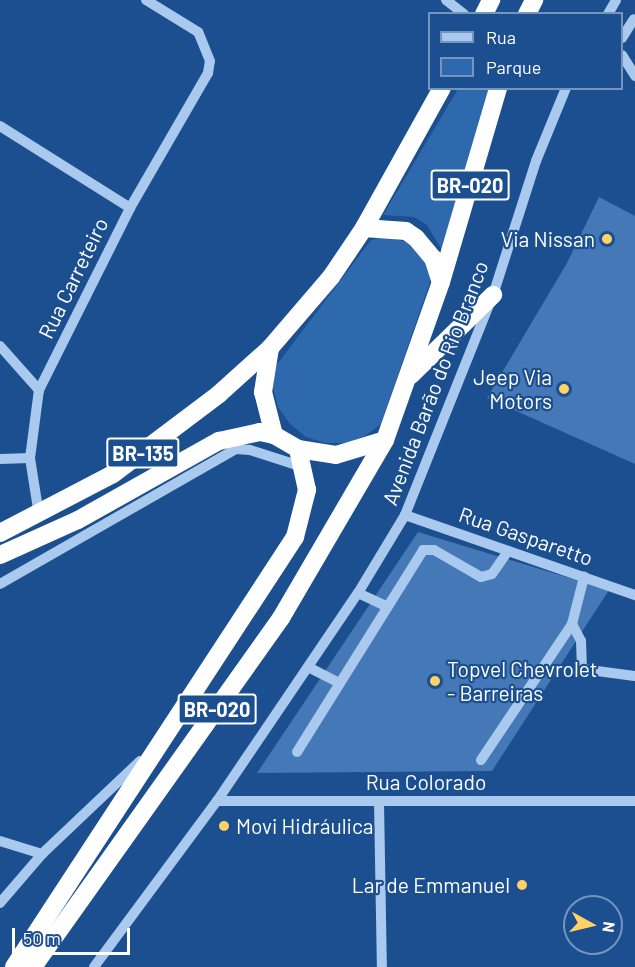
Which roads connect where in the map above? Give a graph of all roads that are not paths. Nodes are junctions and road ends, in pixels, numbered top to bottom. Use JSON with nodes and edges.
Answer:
{"nodes":[{"id":1,"x":146,"y":0,"type":"edge"},
{"id":2,"x":446,"y":0,"type":"edge"},
{"id":3,"x":461,"y":12,"type":"edge"},
{"id":4,"x":634,"y":18,"type":"edge"},
{"id":5,"x":623,"y":35,"type":"edge"},
{"id":6,"x":623,"y":58,"type":"edge"},
{"id":7,"x":635,"y":76,"type":"edge"},
{"id":8,"x":441,"y":90,"type":"edge"},
{"id":9,"x":497,"y":90,"type":"edge"},
{"id":10,"x":565,"y":90,"type":"edge"},
{"id":11,"x":0,"y":126,"type":"edge"},
{"id":12,"x":130,"y":208,"type":"junction"},
{"id":13,"x":364,"y":228,"type":"junction"},
{"id":14,"x":441,"y":282,"type":"junction"},
{"id":15,"x":493,"y":295,"type":"junction"},
{"id":16,"x":0,"y":346,"type":"edge"},
{"id":17,"x":270,"y":348,"type":"junction"},
{"id":18,"x":408,"y":379,"type":"junction"},
{"id":19,"x":39,"y":390,"type":"junction"},
{"id":20,"x":274,"y":435,"type":"junction"},
{"id":21,"x":385,"y":440,"type":"junction"},
{"id":22,"x":300,"y":458,"type":"junction"},
{"id":23,"x":0,"y":459,"type":"edge"},
{"id":24,"x":30,"y":459,"type":"junction"},
{"id":25,"x":405,"y":515,"type":"junction"},
{"id":26,"x":39,"y":516,"type":"junction"},
{"id":27,"x":78,"y":520,"type":"junction"},
{"id":28,"x":0,"y":533,"type":"edge"},
{"id":29,"x":508,"y":550,"type":"junction"},
{"id":30,"x":0,"y":555,"type":"edge"},
{"id":31,"x":0,"y":564,"type":"edge"},
{"id":32,"x":584,"y":577,"type":"junction"},
{"id":33,"x":0,"y":584,"type":"edge"},
{"id":34,"x":358,"y":593,"type":"junction"},
{"id":35,"x":635,"y":595,"type":"edge"},
{"id":36,"x":386,"y":606,"type":"junction"},
{"id":37,"x":572,"y":624,"type":"junction"},
{"id":38,"x":308,"y":667,"type":"junction"},
{"id":39,"x":635,"y":676,"type":"edge"},
{"id":40,"x":339,"y":683,"type":"junction"},
{"id":41,"x":159,"y":741,"type":"junction"},
{"id":42,"x":297,"y":752,"type":"dead end"},
{"id":43,"x":481,"y":760,"type":"dead end"},
{"id":44,"x":217,"y":801,"type":"junction"},
{"id":45,"x":635,"y":801,"type":"edge"},
{"id":46,"x":379,"y":802,"type":"junction"},
{"id":47,"x":0,"y":841,"type":"edge"},
{"id":48,"x":42,"y":854,"type":"junction"},
{"id":49,"x":0,"y":903,"type":"edge"},
{"id":50,"x":14,"y":967,"type":"edge"},
{"id":51,"x":33,"y":967,"type":"edge"},
{"id":52,"x":94,"y":967,"type":"edge"},
{"id":53,"x":382,"y":967,"type":"edge"}],
"edges":[{"from":1,"to":12,"type":"street","name":"Rua Carreteiro"},
{"from":2,"to":3,"type":"street"},
{"from":4,"to":5,"type":"street"},
{"from":6,"to":7,"type":"street"},
{"from":8,"to":13,"type":"highway","number":"BR-020"},
{"from":9,"to":14,"type":"highway","number":"BR-020"},
{"from":10,"to":15,"type":"street","name":"Avenida Barão do Rio Branco"},
{"from":11,"to":12,"type":"street"},
{"from":12,"to":19,"type":"street","name":"Rua Carreteiro"},
{"from":13,"to":14,"type":"highway"},
{"from":13,"to":17,"type":"highway","number":"BR-020"},
{"from":14,"to":18,"type":"highway","number":"BR-020"},
{"from":15,"to":18,"type":"highway"},
{"from":15,"to":25,"type":"street","name":"Avenida Barão do Rio Branco"},
{"from":16,"to":19,"type":"street"},
{"from":17,"to":20,"type":"highway"},
{"from":17,"to":26,"type":"highway","number":"BR-135"},
{"from":18,"to":21,"type":"highway","number":"BR-020"},
{"from":19,"to":24,"type":"street","name":"Rua Carreteiro"},
{"from":20,"to":22,"type":"highway"},
{"from":20,"to":27,"type":"highway","number":"BR-135"},
{"from":21,"to":22,"type":"highway"},
{"from":21,"to":51,"type":"highway","number":"BR-020"},
{"from":22,"to":33,"type":"street"},
{"from":22,"to":41,"type":"highway"},
{"from":23,"to":24,"type":"street"},
{"from":24,"to":26,"type":"street","name":"Rua Carreteiro"},
{"from":25,"to":29,"type":"street","name":"Rua Gasparetto"},
{"from":25,"to":34,"type":"street","name":"Avenida Barão do Rio Branco"},
{"from":26,"to":28,"type":"highway","number":"BR-135"},
{"from":27,"to":30,"type":"highway","number":"BR-135"},
{"from":27,"to":31,"type":"highway"},
{"from":29,"to":32,"type":"street","name":"Rua Gasparetto"},
{"from":29,"to":36,"type":"street"},
{"from":32,"to":35,"type":"street","name":"Rua Gasparetto"},
{"from":32,"to":37,"type":"street"},
{"from":34,"to":36,"type":"street"},
{"from":34,"to":38,"type":"street","name":"Avenida Barão do Rio Branco"},
{"from":36,"to":40,"type":"street"},
{"from":37,"to":39,"type":"street"},
{"from":37,"to":43,"type":"street"},
{"from":38,"to":40,"type":"street"},
{"from":38,"to":44,"type":"street","name":"Avenida Barão do Rio Branco"},
{"from":40,"to":42,"type":"street"},
{"from":41,"to":48,"type":"street"},
{"from":41,"to":50,"type":"highway"},
{"from":44,"to":46,"type":"street","name":"Rua Colorado"},
{"from":44,"to":52,"type":"street","name":"Avenida Barão do Rio Branco"},
{"from":45,"to":46,"type":"street","name":"Rua Colorado"},
{"from":46,"to":53,"type":"street"},
{"from":47,"to":48,"type":"street"},
{"from":48,"to":49,"type":"street"}]}
